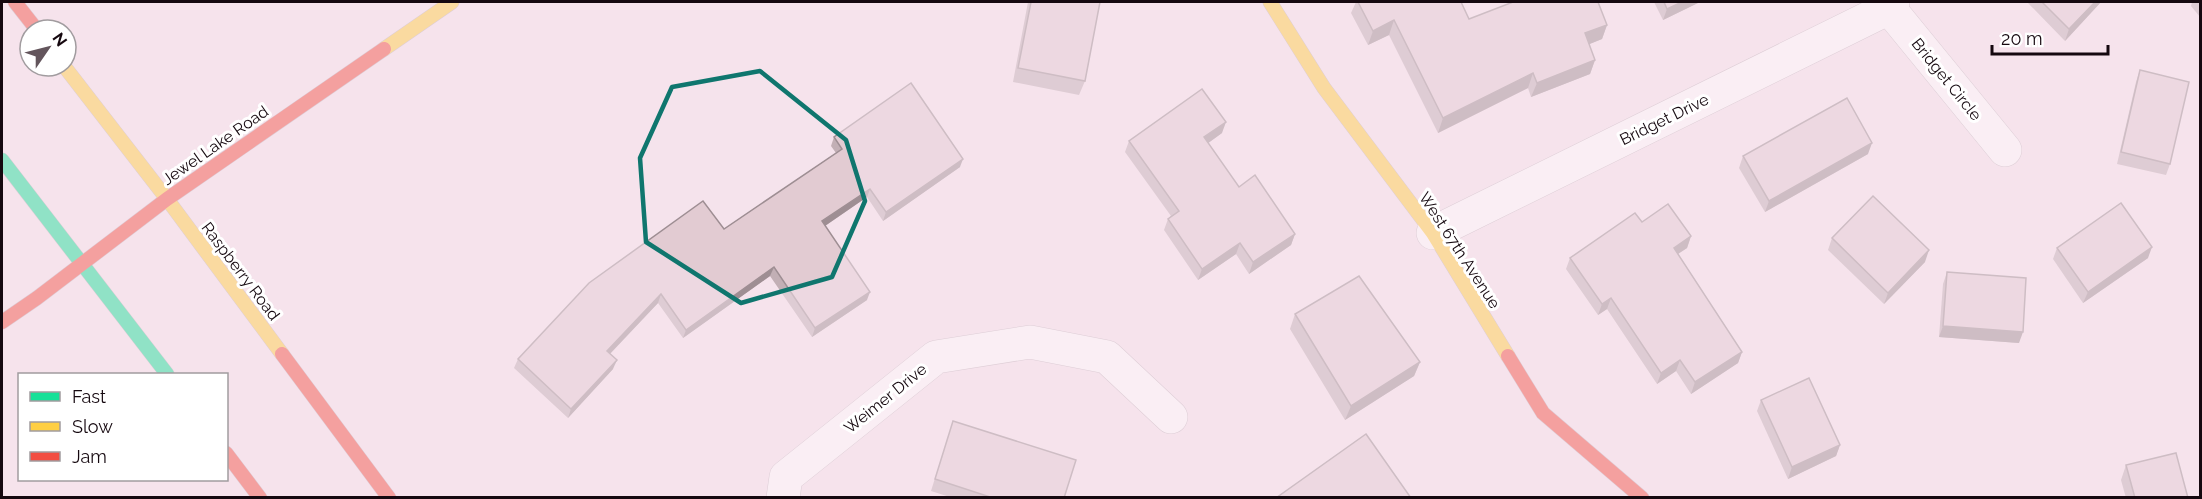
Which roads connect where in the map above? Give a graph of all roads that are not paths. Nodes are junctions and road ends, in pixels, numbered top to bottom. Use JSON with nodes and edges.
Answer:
{"nodes":[{"id":1,"x":15,"y":2,"type":"edge"},
{"id":2,"x":452,"y":2,"type":"edge"},
{"id":3,"x":1270,"y":2,"type":"edge"},
{"id":4,"x":1891,"y":5,"type":"edge"},
{"id":5,"x":28,"y":18,"type":"edge"},
{"id":6,"x":73,"y":78,"type":"edge"},
{"id":7,"x":2005,"y":150,"type":"dead end"},
{"id":8,"x":2,"y":160,"type":"edge"},
{"id":9,"x":167,"y":199,"type":"junction"},
{"id":10,"x":1433,"y":233,"type":"junction"},
{"id":11,"x":83,"y":264,"type":"junction"},
{"id":12,"x":2,"y":322,"type":"edge"},
{"id":13,"x":165,"y":373,"type":"edge"},
{"id":14,"x":1171,"y":417,"type":"dead end"},
{"id":15,"x":228,"y":456,"type":"edge"},
{"id":16,"x":260,"y":498,"type":"edge"},
{"id":17,"x":389,"y":498,"type":"edge"},
{"id":18,"x":783,"y":498,"type":"edge"},
{"id":19,"x":1642,"y":498,"type":"edge"}],
"edges":[{"from":1,"to":5,"type":"main road"},
{"from":2,"to":9,"type":"main road","name":"Jewel Lake Road"},
{"from":3,"to":10,"type":"main road","name":"West 67th Avenue"},
{"from":4,"to":7,"type":"street","name":"Bridget Circle"},
{"from":4,"to":10,"type":"street","name":"Bridget Drive"},
{"from":6,"to":9,"type":"main road","name":"Raspberry Road"},
{"from":8,"to":11,"type":"main road"},
{"from":9,"to":11,"type":"main road","name":"Jewel Lake Road"},
{"from":9,"to":17,"type":"main road","name":"Raspberry Road"},
{"from":10,"to":19,"type":"main road","name":"West 67th Avenue"},
{"from":11,"to":12,"type":"main road","name":"Jewel Lake Road"},
{"from":11,"to":13,"type":"main road"},
{"from":14,"to":18,"type":"street","name":"Weimer Drive"},
{"from":15,"to":16,"type":"main road"}]}
